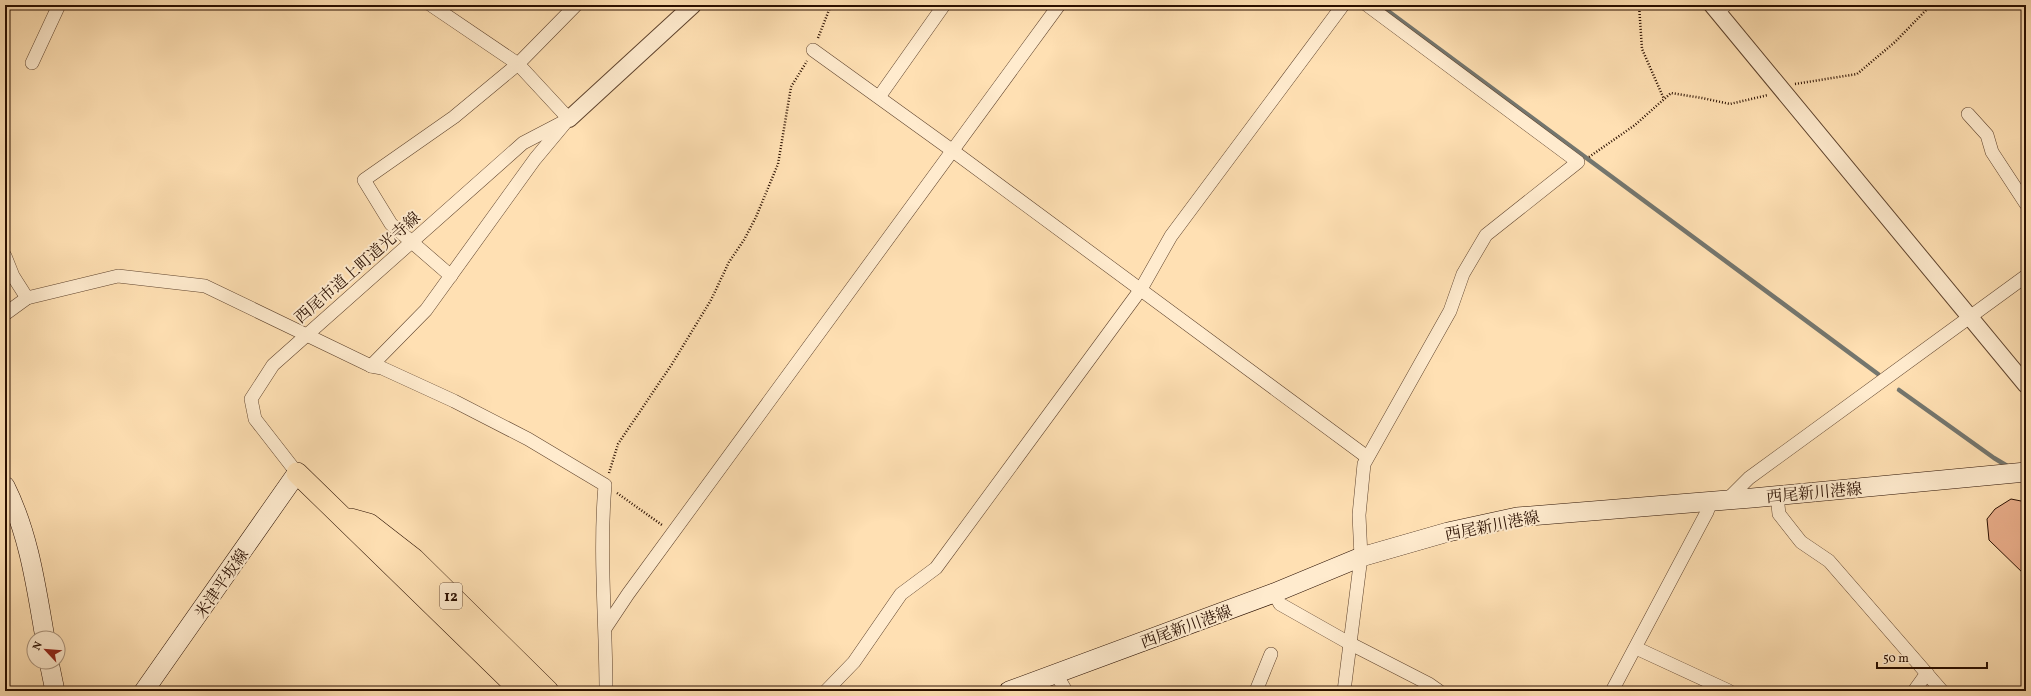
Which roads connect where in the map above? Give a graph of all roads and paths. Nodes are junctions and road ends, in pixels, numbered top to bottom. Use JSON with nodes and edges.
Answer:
{"nodes":[{"id":1,"x":59,"y":5,"type":"edge"},
{"id":2,"x":431,"y":5,"type":"edge"},
{"id":3,"x":576,"y":5,"type":"edge"},
{"id":4,"x":693,"y":5,"type":"edge"},
{"id":5,"x":831,"y":5,"type":"edge"},
{"id":6,"x":944,"y":5,"type":"edge"},
{"id":7,"x":1060,"y":5,"type":"edge"},
{"id":8,"x":1343,"y":5,"type":"edge"},
{"id":9,"x":1367,"y":5,"type":"edge"},
{"id":10,"x":1639,"y":5,"type":"edge"},
{"id":11,"x":1931,"y":5,"type":"edge"},
{"id":12,"x":1718,"y":7,"type":"edge"},
{"id":13,"x":813,"y":50,"type":"junction"},
{"id":14,"x":32,"y":63,"type":"dead end"},
{"id":15,"x":518,"y":64,"type":"junction"},
{"id":16,"x":1780,"y":88,"type":"junction"},
{"id":17,"x":879,"y":97,"type":"junction"},
{"id":18,"x":1664,"y":99,"type":"junction"},
{"id":19,"x":1968,"y":114,"type":"dead end"},
{"id":20,"x":569,"y":119,"type":"junction"},
{"id":21,"x":953,"y":150,"type":"junction"},
{"id":22,"x":1578,"y":162,"type":"junction"},
{"id":23,"x":2026,"y":204,"type":"edge"},
{"id":24,"x":411,"y":242,"type":"junction"},
{"id":25,"x":5,"y":256,"type":"edge"},
{"id":26,"x":450,"y":276,"type":"junction"},
{"id":27,"x":2026,"y":276,"type":"edge"},
{"id":28,"x":1141,"y":289,"type":"junction"},
{"id":29,"x":27,"y":298,"type":"junction"},
{"id":30,"x":5,"y":314,"type":"edge"},
{"id":31,"x":1971,"y":317,"type":"junction"},
{"id":32,"x":307,"y":334,"type":"junction"},
{"id":33,"x":371,"y":366,"type":"junction"},
{"id":34,"x":2026,"y":385,"type":"edge"},
{"id":35,"x":1367,"y":457,"type":"junction"},
{"id":36,"x":2026,"y":472,"type":"edge"},
{"id":37,"x":297,"y":473,"type":"junction"},
{"id":38,"x":605,"y":485,"type":"junction"},
{"id":39,"x":5,"y":486,"type":"edge"},
{"id":40,"x":1777,"y":496,"type":"junction"},
{"id":41,"x":1719,"y":500,"type":"junction"},
{"id":42,"x":343,"y":517,"type":"junction"},
{"id":43,"x":672,"y":533,"type":"junction"},
{"id":44,"x":1362,"y":558,"type":"junction"},
{"id":45,"x":1274,"y":593,"type":"junction"},
{"id":46,"x":606,"y":627,"type":"junction"},
{"id":47,"x":43,"y":630,"type":"edge"},
{"id":48,"x":1349,"y":643,"type":"junction"},
{"id":49,"x":1636,"y":648,"type":"junction"},
{"id":50,"x":1271,"y":654,"type":"dead end"},
{"id":51,"x":51,"y":670,"type":"edge"},
{"id":52,"x":1927,"y":673,"type":"junction"},
{"id":53,"x":1056,"y":674,"type":"junction"},
{"id":54,"x":55,"y":691,"type":"edge"},
{"id":55,"x":144,"y":691,"type":"edge"},
{"id":56,"x":521,"y":691,"type":"edge"},
{"id":57,"x":548,"y":691,"type":"edge"},
{"id":58,"x":606,"y":691,"type":"edge"},
{"id":59,"x":826,"y":691,"type":"edge"},
{"id":60,"x":1009,"y":691,"type":"edge"},
{"id":61,"x":1066,"y":691,"type":"edge"},
{"id":62,"x":1256,"y":691,"type":"edge"},
{"id":63,"x":1344,"y":691,"type":"edge"},
{"id":64,"x":1439,"y":691,"type":"edge"},
{"id":65,"x":1612,"y":691,"type":"edge"},
{"id":66,"x":1729,"y":691,"type":"edge"},
{"id":67,"x":1914,"y":691,"type":"edge"},
{"id":68,"x":1942,"y":691,"type":"edge"}],
"edges":[{"from":1,"to":14,"type":"street"},
{"from":2,"to":15,"type":"street"},
{"from":3,"to":15,"type":"street"},
{"from":4,"to":20,"type":"street"},
{"from":5,"to":13,"type":"path"},
{"from":6,"to":17,"type":"street"},
{"from":7,"to":21,"type":"street"},
{"from":8,"to":28,"type":"street"},
{"from":9,"to":22,"type":"street"},
{"from":10,"to":18,"type":"path"},
{"from":11,"to":16,"type":"path"},
{"from":12,"to":16,"type":"street"},
{"from":13,"to":17,"type":"street"},
{"from":13,"to":38,"type":"path"},
{"from":15,"to":20,"type":"street"},
{"from":15,"to":24,"type":"street"},
{"from":16,"to":18,"type":"path"},
{"from":16,"to":31,"type":"street"},
{"from":17,"to":21,"type":"street"},
{"from":18,"to":22,"type":"path"},
{"from":19,"to":23,"type":"street"},
{"from":20,"to":24,"type":"street","name":"西尾市道上町道光寺線"},
{"from":20,"to":26,"type":"street"},
{"from":21,"to":28,"type":"street"},
{"from":21,"to":43,"type":"street"},
{"from":22,"to":35,"type":"street"},
{"from":24,"to":26,"type":"street"},
{"from":24,"to":32,"type":"street","name":"西尾市道上町道光寺線"},
{"from":25,"to":29,"type":"street"},
{"from":26,"to":33,"type":"street"},
{"from":27,"to":31,"type":"street"},
{"from":28,"to":35,"type":"street"},
{"from":28,"to":59,"type":"street"},
{"from":29,"to":30,"type":"street"},
{"from":29,"to":32,"type":"street"},
{"from":31,"to":34,"type":"street"},
{"from":31,"to":41,"type":"street"},
{"from":32,"to":33,"type":"street"},
{"from":32,"to":37,"type":"street","name":"西尾市道上町道光寺線"},
{"from":33,"to":38,"type":"street"},
{"from":35,"to":44,"type":"street"},
{"from":36,"to":40,"type":"main road","name":"西尾新川港線"},
{"from":37,"to":42,"type":"main road","number":"12"},
{"from":37,"to":55,"type":"main road","name":"米津平坂線"},
{"from":38,"to":43,"type":"path"},
{"from":38,"to":46,"type":"street"},
{"from":39,"to":47,"type":"main road"},
{"from":40,"to":41,"type":"main road","name":"西尾新川港線"},
{"from":40,"to":52,"type":"street"},
{"from":41,"to":44,"type":"main road","name":"西尾新川港線"},
{"from":41,"to":49,"type":"street"},
{"from":42,"to":56,"type":"main road","number":"12"},
{"from":42,"to":57,"type":"main road","number":"12"},
{"from":43,"to":46,"type":"street"},
{"from":44,"to":45,"type":"main road","name":"西尾新川港線"},
{"from":44,"to":48,"type":"street"},
{"from":45,"to":48,"type":"street"},
{"from":45,"to":53,"type":"main road","name":"西尾新川港線"},
{"from":46,"to":58,"type":"street"},
{"from":48,"to":63,"type":"street"},
{"from":48,"to":64,"type":"street"},
{"from":49,"to":65,"type":"street"},
{"from":49,"to":66,"type":"street"},
{"from":50,"to":62,"type":"street"},
{"from":51,"to":54,"type":"main road"},
{"from":52,"to":67,"type":"street"},
{"from":52,"to":68,"type":"street"},
{"from":53,"to":60,"type":"main road","name":"西尾新川港線"},
{"from":53,"to":61,"type":"street"}]}
